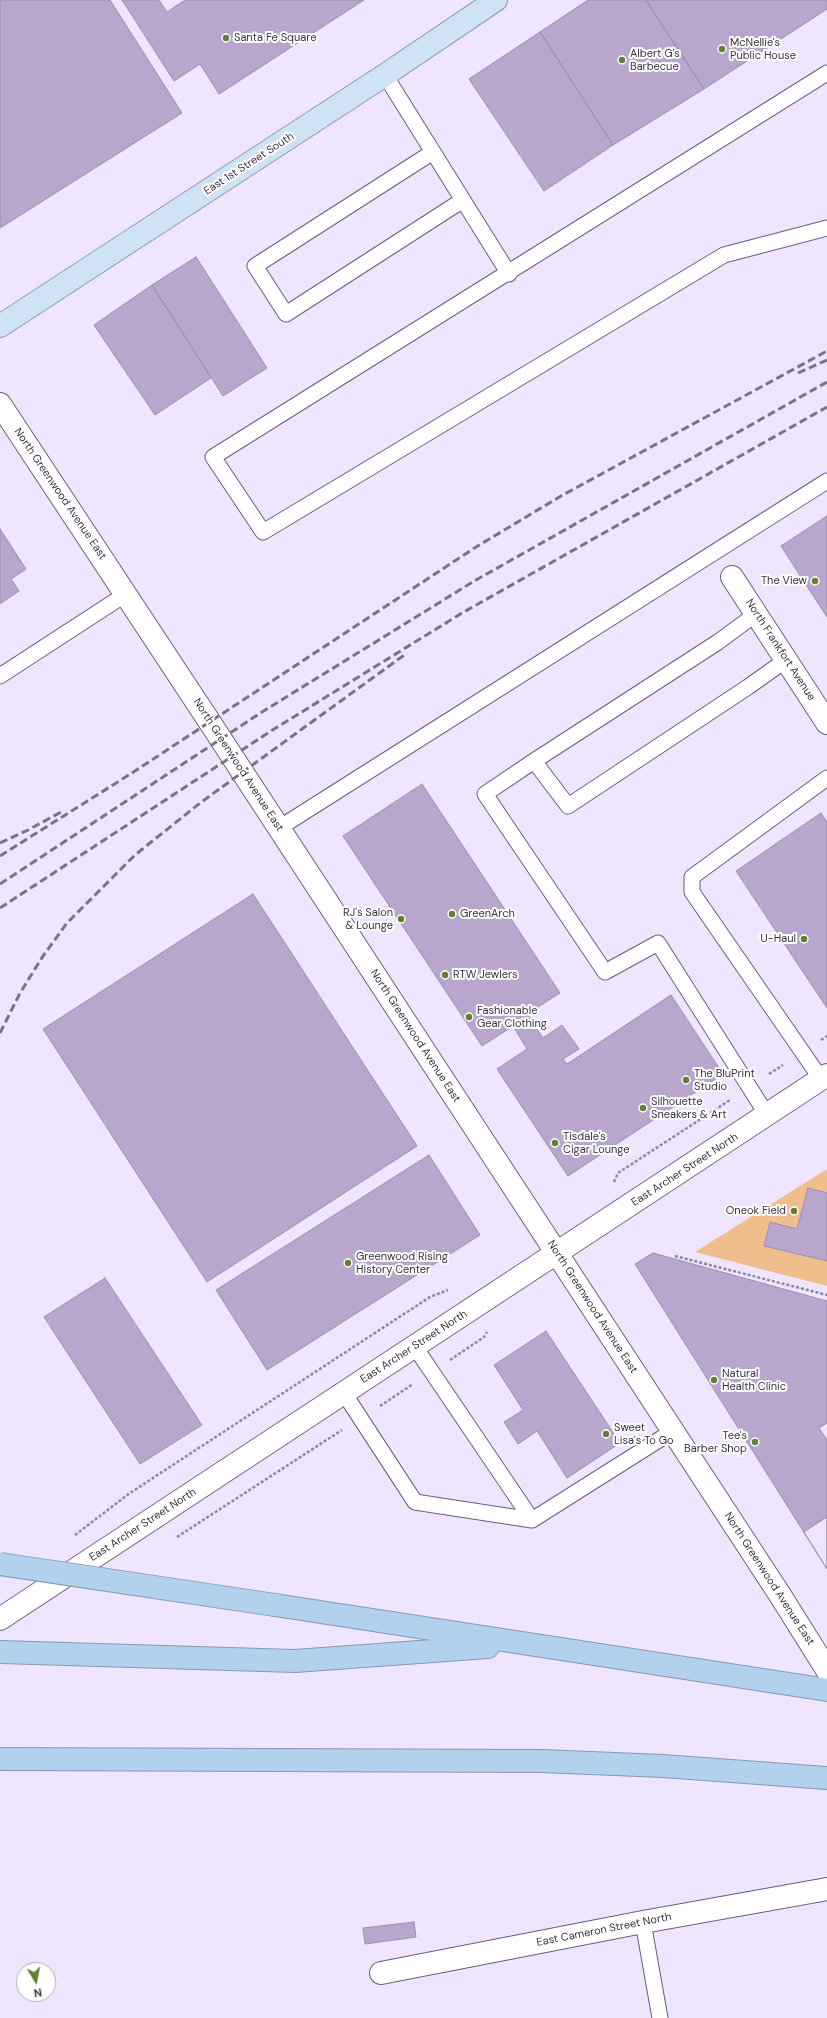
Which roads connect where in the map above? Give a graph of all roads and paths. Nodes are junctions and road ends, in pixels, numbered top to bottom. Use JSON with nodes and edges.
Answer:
{"nodes":[{"id":1,"x":494,"y":1,"type":"edge"},
{"id":2,"x":827,"y":74,"type":"edge"},
{"id":3,"x":385,"y":75,"type":"junction"},
{"id":4,"x":433,"y":152,"type":"junction"},
{"id":5,"x":463,"y":200,"type":"junction"},
{"id":6,"x":827,"y":228,"type":"edge"},
{"id":7,"x":509,"y":274,"type":"junction"},
{"id":8,"x":0,"y":326,"type":"edge"},
{"id":9,"x":0,"y":404,"type":"edge"},
{"id":10,"x":827,"y":481,"type":"edge"},
{"id":11,"x":732,"y":577,"type":"dead end"},
{"id":12,"x":126,"y":594,"type":"junction"},
{"id":13,"x":756,"y":614,"type":"junction"},
{"id":14,"x":786,"y":660,"type":"junction"},
{"id":15,"x":0,"y":676,"type":"edge"},
{"id":16,"x":827,"y":723,"type":"edge"},
{"id":17,"x":534,"y":761,"type":"junction"},
{"id":18,"x":827,"y":778,"type":"edge"},
{"id":19,"x":279,"y":828,"type":"junction"},
{"id":20,"x":827,"y":1036,"type":"edge"},
{"id":21,"x":802,"y":1052,"type":"junction"},
{"id":22,"x":824,"y":1077,"type":"edge"},
{"id":23,"x":749,"y":1087,"type":"junction"},
{"id":24,"x":767,"y":1115,"type":"junction"},
{"id":25,"x":612,"y":1186,"type":"dead end"},
{"id":26,"x":557,"y":1254,"type":"junction"},
{"id":27,"x":675,"y":1256,"type":"dead end"},
{"id":28,"x":452,"y":1289,"type":"dead end"},
{"id":29,"x":827,"y":1295,"type":"edge"},
{"id":30,"x":415,"y":1347,"type":"junction"},
{"id":31,"x":344,"y":1393,"type":"junction"},
{"id":32,"x":673,"y":1431,"type":"junction"},
{"id":33,"x":115,"y":1505,"type":"dead end"},
{"id":34,"x":532,"y":1520,"type":"junction"},
{"id":35,"x":0,"y":1564,"type":"edge"},
{"id":36,"x":0,"y":1619,"type":"edge"},
{"id":37,"x":528,"y":1644,"type":"junction"},
{"id":38,"x":0,"y":1652,"type":"edge"},
{"id":39,"x":827,"y":1670,"type":"edge"},
{"id":40,"x":827,"y":1690,"type":"edge"},
{"id":41,"x":0,"y":1759,"type":"edge"},
{"id":42,"x":827,"y":1778,"type":"edge"},
{"id":43,"x":827,"y":1889,"type":"edge"},
{"id":44,"x":643,"y":1922,"type":"junction"},
{"id":45,"x":381,"y":1973,"type":"dead end"},
{"id":46,"x":660,"y":2018,"type":"edge"}],
"edges":[{"from":1,"to":3,"type":"main road","name":"East 1st Street South"},
{"from":2,"to":7,"type":"lane"},
{"from":3,"to":4,"type":"lane"},
{"from":3,"to":8,"type":"main road","name":"East 1st Street South"},
{"from":4,"to":5,"type":"lane"},
{"from":4,"to":5,"type":"lane"},
{"from":5,"to":7,"type":"lane"},
{"from":6,"to":7,"type":"lane"},
{"from":9,"to":12,"type":"street","name":"North Greenwood Avenue East"},
{"from":10,"to":19,"type":"lane"},
{"from":11,"to":13,"type":"street","name":"North Frankfort Avenue"},
{"from":12,"to":15,"type":"lane"},
{"from":12,"to":19,"type":"street","name":"North Greenwood Avenue East"},
{"from":13,"to":14,"type":"street","name":"North Frankfort Avenue"},
{"from":13,"to":17,"type":"lane"},
{"from":14,"to":16,"type":"street","name":"North Frankfort Avenue"},
{"from":14,"to":17,"type":"lane"},
{"from":17,"to":23,"type":"lane"},
{"from":18,"to":21,"type":"lane"},
{"from":19,"to":26,"type":"street","name":"North Greenwood Avenue East"},
{"from":20,"to":21,"type":"path"},
{"from":21,"to":22,"type":"lane"},
{"from":21,"to":23,"type":"path"},
{"from":22,"to":24,"type":"street","name":"East Archer Street North"},
{"from":23,"to":24,"type":"lane"},
{"from":23,"to":25,"type":"path"},
{"from":24,"to":26,"type":"street","name":"East Archer Street North"},
{"from":26,"to":30,"type":"street","name":"East Archer Street North"},
{"from":26,"to":32,"type":"street","name":"North Greenwood Avenue East"},
{"from":27,"to":29,"type":"path"},
{"from":28,"to":33,"type":"path"},
{"from":30,"to":31,"type":"street","name":"East Archer Street North"},
{"from":30,"to":34,"type":"lane"},
{"from":31,"to":34,"type":"lane"},
{"from":31,"to":36,"type":"street","name":"East Archer Street North"},
{"from":32,"to":34,"type":"lane"},
{"from":32,"to":39,"type":"street","name":"North Greenwood Avenue East"},
{"from":35,"to":37,"type":"highway","bridge":true},
{"from":37,"to":38,"type":"highway"},
{"from":37,"to":40,"type":"highway"},
{"from":41,"to":42,"type":"highway"},
{"from":43,"to":44,"type":"street","name":"East Cameron Street North"},
{"from":44,"to":45,"type":"street","name":"East Cameron Street North"},
{"from":44,"to":46,"type":"lane"}]}
